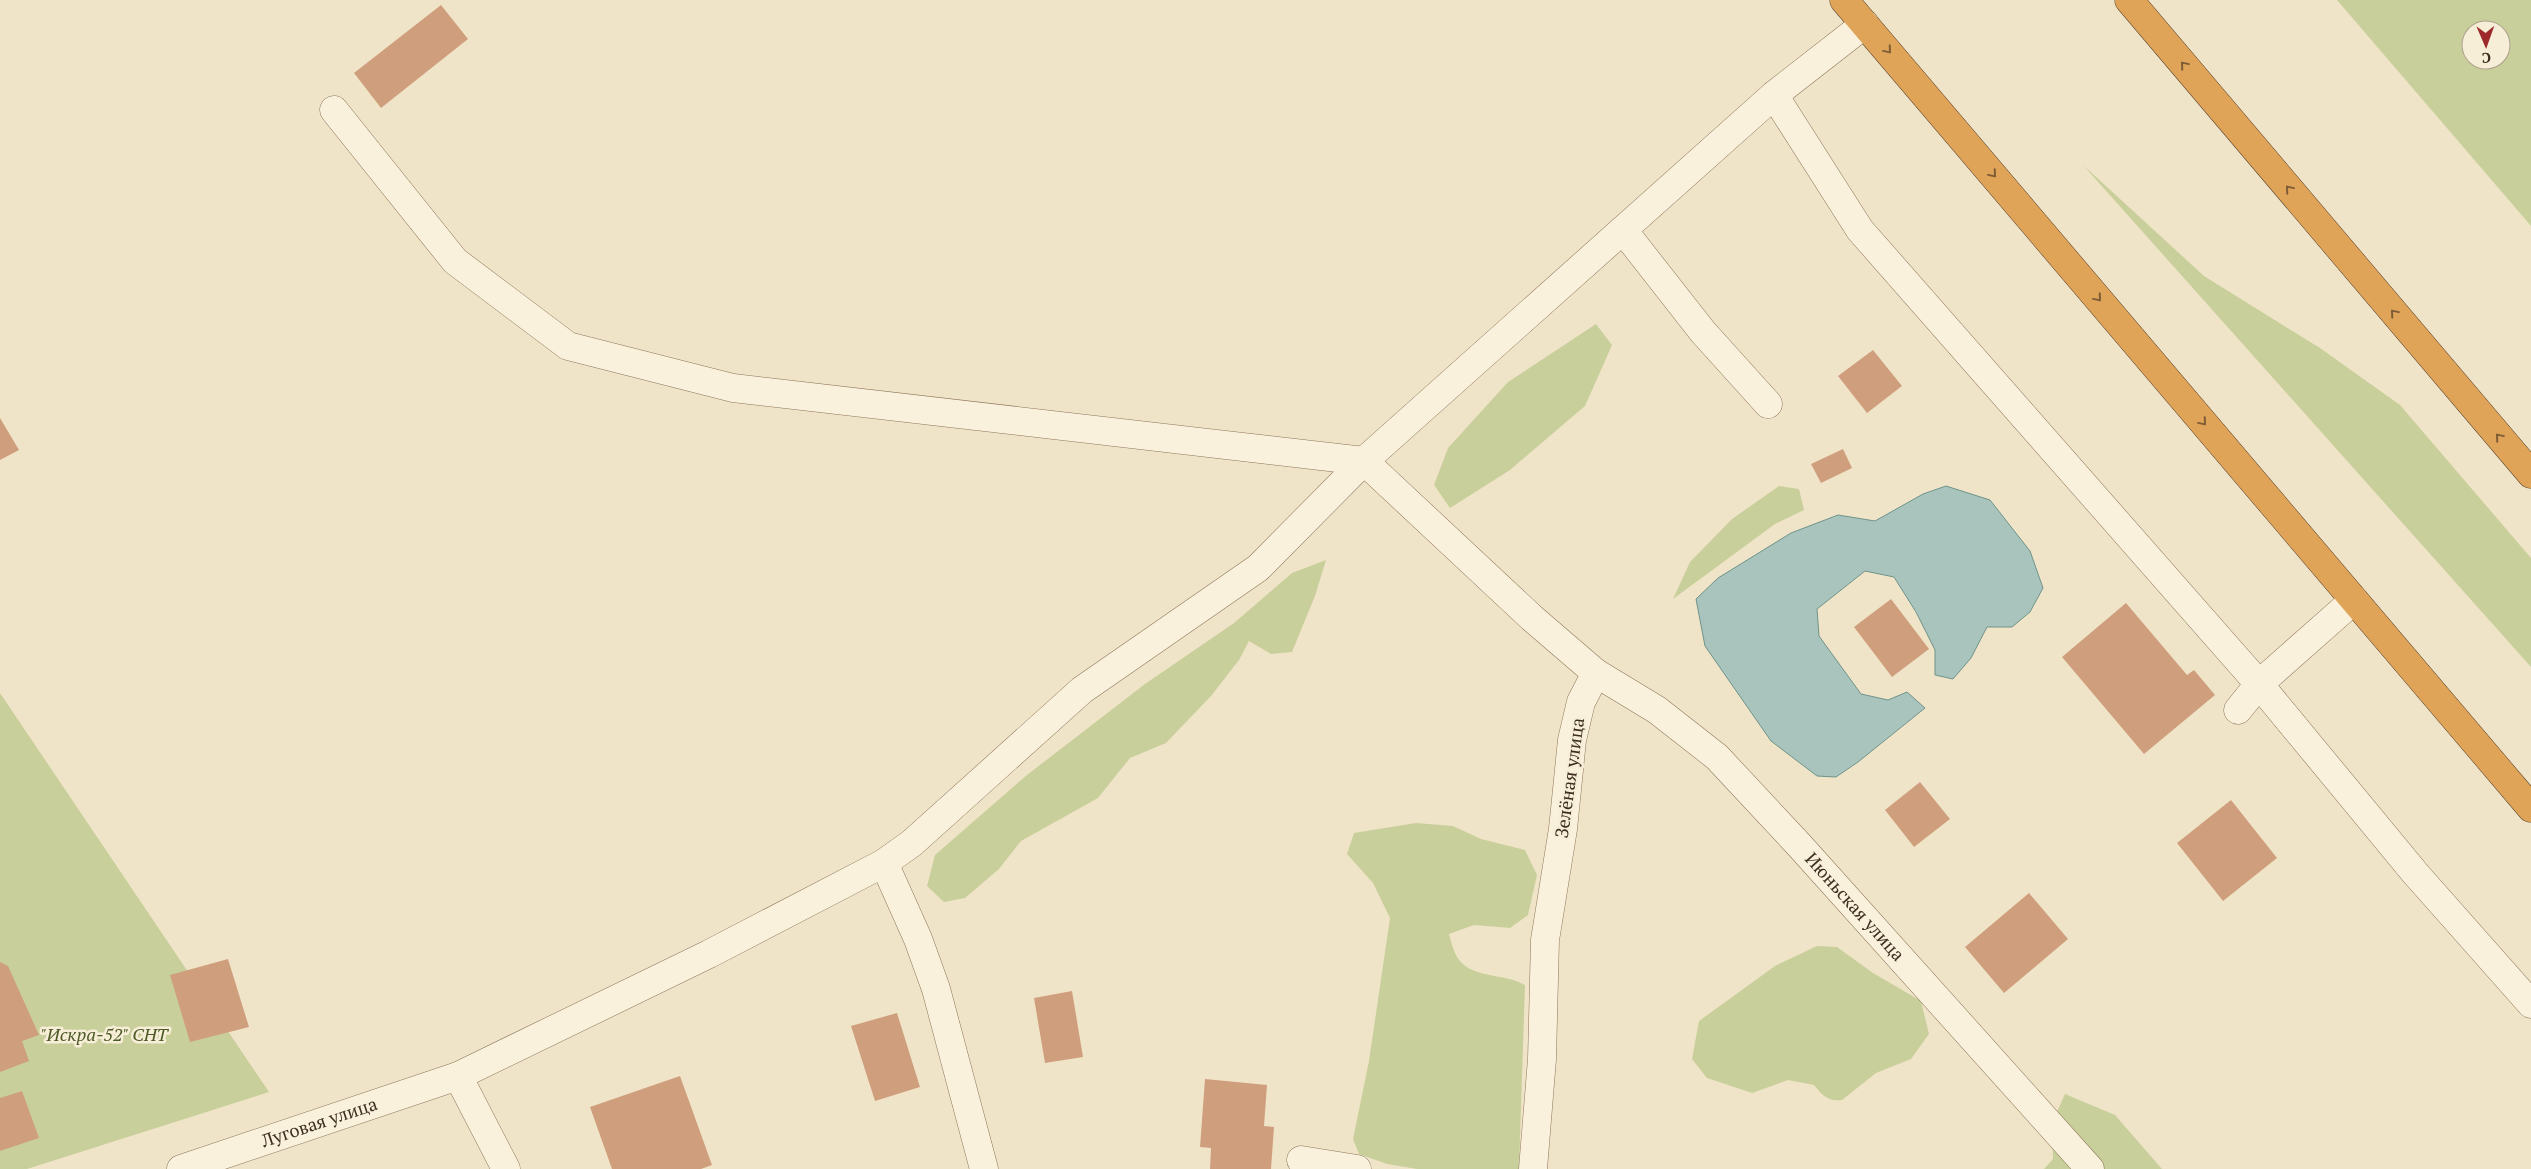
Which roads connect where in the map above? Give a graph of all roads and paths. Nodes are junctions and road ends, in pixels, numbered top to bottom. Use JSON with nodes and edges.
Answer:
{"nodes":[{"id":1,"x":1844,"y":0,"type":"edge"},
{"id":2,"x":2129,"y":0,"type":"edge"},
{"id":3,"x":1865,"y":24,"type":"junction"},
{"id":4,"x":1774,"y":96,"type":"junction"},
{"id":5,"x":334,"y":110,"type":"dead end"},
{"id":6,"x":1623,"y":230,"type":"junction"},
{"id":7,"x":1768,"y":404,"type":"dead end"},
{"id":8,"x":1364,"y":461,"type":"junction"},
{"id":9,"x":2531,"y":474,"type":"edge"},
{"id":10,"x":2354,"y":600,"type":"junction"},
{"id":11,"x":1596,"y":673,"type":"junction"},
{"id":12,"x":2259,"y":684,"type":"junction"},
{"id":13,"x":2238,"y":710,"type":"dead end"},
{"id":14,"x":2531,"y":808,"type":"edge"},
{"id":15,"x":884,"y":863,"type":"junction"},
{"id":16,"x":2531,"y":1004,"type":"edge"},
{"id":17,"x":458,"y":1076,"type":"junction"},
{"id":18,"x":1302,"y":1160,"type":"dead end"},
{"id":19,"x":181,"y":1169,"type":"edge"},
{"id":20,"x":506,"y":1169,"type":"edge"},
{"id":21,"x":984,"y":1169,"type":"edge"},
{"id":22,"x":1358,"y":1169,"type":"edge"},
{"id":23,"x":1533,"y":1169,"type":"edge"},
{"id":24,"x":2090,"y":1169,"type":"edge"}],
"edges":[{"from":1,"to":3,"type":"highway"},
{"from":9,"to":2,"type":"highway","one_way":true},
{"from":3,"to":4,"type":"street","name":"Луговая улица"},
{"from":3,"to":10,"type":"highway","one_way":true},
{"from":4,"to":6,"type":"street","name":"Луговая улица"},
{"from":4,"to":12,"type":"street"},
{"from":5,"to":8,"type":"street"},
{"from":6,"to":7,"type":"street"},
{"from":6,"to":8,"type":"street","name":"Луговая улица"},
{"from":8,"to":11,"type":"street"},
{"from":8,"to":15,"type":"street","name":"Луговая улица"},
{"from":10,"to":12,"type":"street"},
{"from":10,"to":14,"type":"highway"},
{"from":11,"to":23,"type":"street","name":"Зелёная улица"},
{"from":11,"to":24,"type":"street","name":"Июньская улица"},
{"from":12,"to":13,"type":"street"},
{"from":12,"to":16,"type":"street"},
{"from":15,"to":17,"type":"street","name":"Луговая улица"},
{"from":15,"to":21,"type":"street"},
{"from":17,"to":19,"type":"street","name":"Луговая улица"},
{"from":17,"to":20,"type":"street"},
{"from":18,"to":22,"type":"street"}]}
